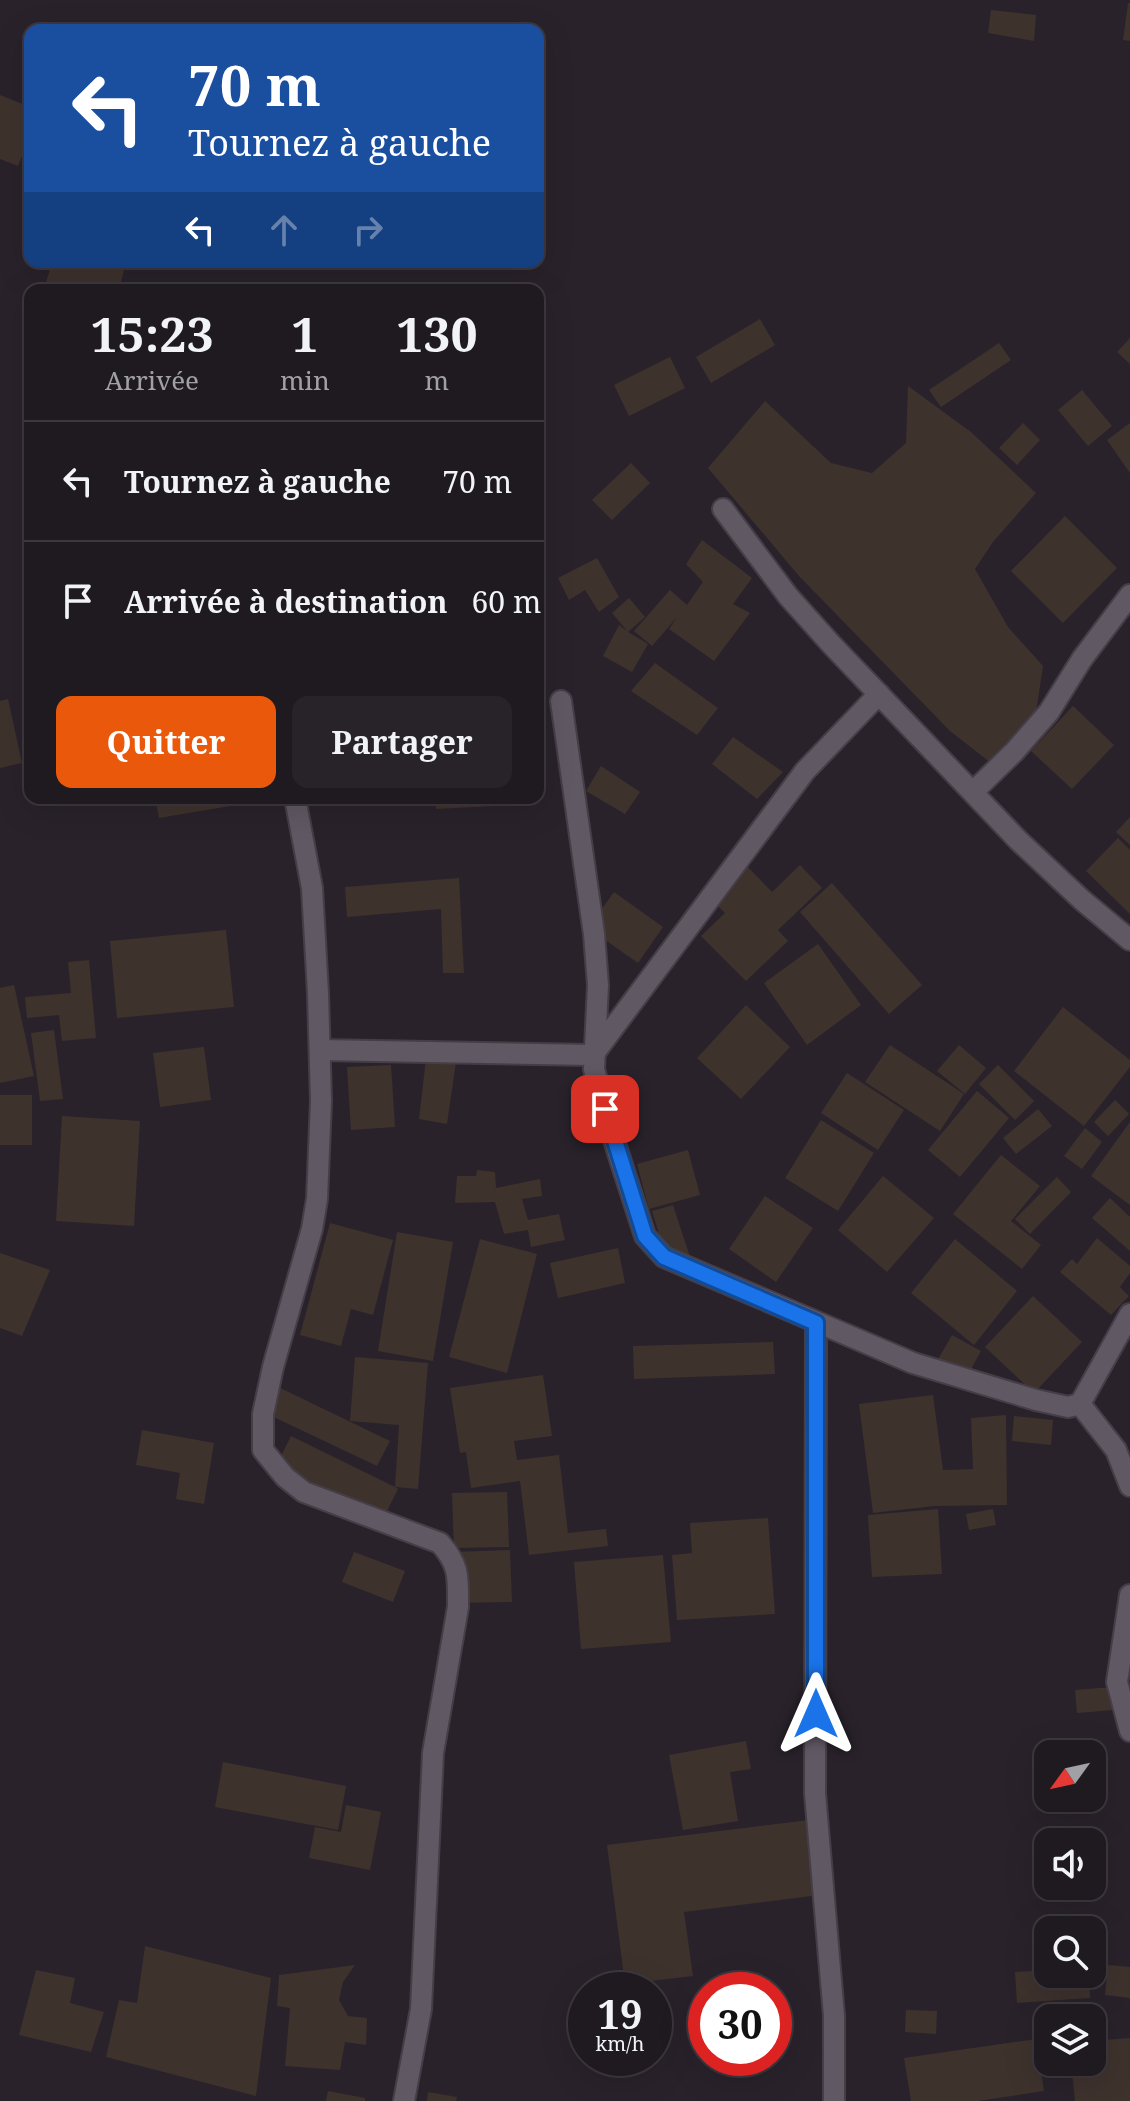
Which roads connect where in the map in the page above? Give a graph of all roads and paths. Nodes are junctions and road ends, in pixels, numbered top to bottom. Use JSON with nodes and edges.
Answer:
{"nodes":[{"id":1,"x":723,"y":509,"type":"dead end"},
{"id":2,"x":1130,"y":595,"type":"edge"},
{"id":3,"x":879,"y":694,"type":"junction"},
{"id":4,"x":561,"y":701,"type":"dead end"},
{"id":5,"x":973,"y":792,"type":"junction"},
{"id":6,"x":296,"y":804,"type":"edge"},
{"id":7,"x":1130,"y":940,"type":"edge"},
{"id":8,"x":320,"y":1050,"type":"junction"},
{"id":9,"x":593,"y":1055,"type":"junction"},
{"id":10,"x":1130,"y":1314,"type":"edge"},
{"id":11,"x":816,"y":1323,"type":"junction"},
{"id":12,"x":1080,"y":1404,"type":"junction"},
{"id":13,"x":1130,"y":1486,"type":"edge"},
{"id":14,"x":1130,"y":1595,"type":"edge"},
{"id":15,"x":1130,"y":1731,"type":"edge"},
{"id":16,"x":404,"y":2101,"type":"edge"},
{"id":17,"x":834,"y":2101,"type":"edge"}],
"edges":[{"from":1,"to":3,"type":"street"},
{"from":2,"to":5,"type":"street"},
{"from":3,"to":5,"type":"street"},
{"from":3,"to":9,"type":"street"},
{"from":4,"to":9,"type":"street"},
{"from":5,"to":7,"type":"street"},
{"from":6,"to":8,"type":"street"},
{"from":8,"to":9,"type":"street"},
{"from":8,"to":16,"type":"street"},
{"from":9,"to":11,"type":"street"},
{"from":10,"to":12,"type":"street"},
{"from":11,"to":12,"type":"street"},
{"from":11,"to":17,"type":"street"},
{"from":12,"to":13,"type":"street"},
{"from":14,"to":15,"type":"street"}]}
